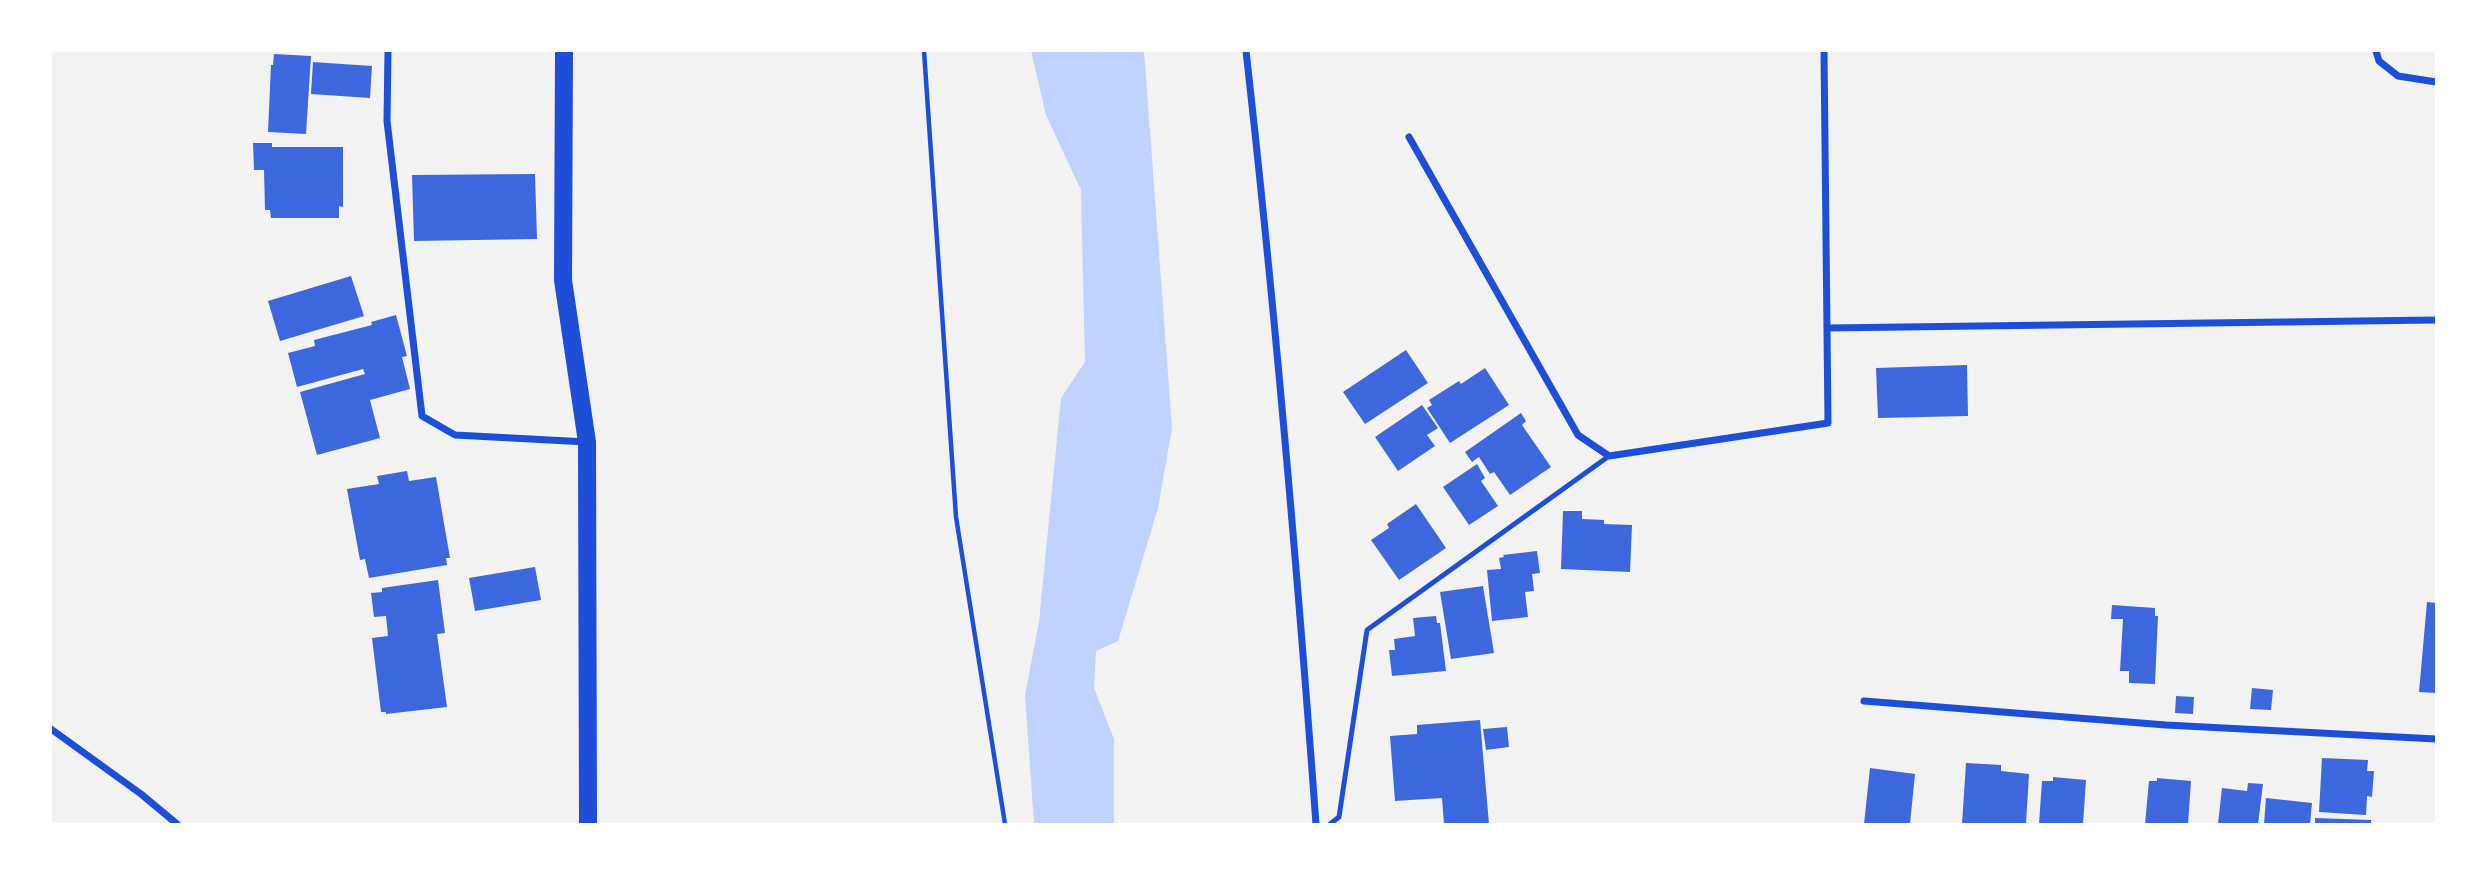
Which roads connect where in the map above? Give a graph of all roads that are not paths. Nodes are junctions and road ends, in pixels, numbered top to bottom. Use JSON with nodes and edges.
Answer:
{"nodes":[{"id":1,"x":388,"y":51,"type":"edge"},
{"id":2,"x":564,"y":51,"type":"edge"},
{"id":3,"x":1246,"y":51,"type":"edge"},
{"id":4,"x":1824,"y":51,"type":"edge"},
{"id":5,"x":2376,"y":51,"type":"edge"},
{"id":6,"x":2436,"y":82,"type":"edge"},
{"id":7,"x":1409,"y":137,"type":"dead end"},
{"id":8,"x":2436,"y":320,"type":"edge"},
{"id":9,"x":1827,"y":328,"type":"junction"},
{"id":10,"x":587,"y":442,"type":"junction"},
{"id":11,"x":1609,"y":456,"type":"junction"},
{"id":12,"x":1864,"y":701,"type":"dead end"},
{"id":13,"x":51,"y":729,"type":"edge"},
{"id":14,"x":2436,"y":739,"type":"edge"},
{"id":15,"x":177,"y":824,"type":"edge"},
{"id":16,"x":588,"y":824,"type":"edge"},
{"id":17,"x":1316,"y":824,"type":"edge"},
{"id":18,"x":1330,"y":824,"type":"edge"}],
"edges":[{"from":1,"to":10,"type":"street"},
{"from":2,"to":10,"type":"main road"},
{"from":3,"to":17,"type":"street"},
{"from":4,"to":9,"type":"street"},
{"from":5,"to":6,"type":"street"},
{"from":7,"to":11,"type":"street"},
{"from":8,"to":9,"type":"street"},
{"from":9,"to":11,"type":"street"},
{"from":10,"to":16,"type":"main road"},
{"from":11,"to":18,"type":"lane"},
{"from":12,"to":14,"type":"street"},
{"from":13,"to":15,"type":"street"}]}
